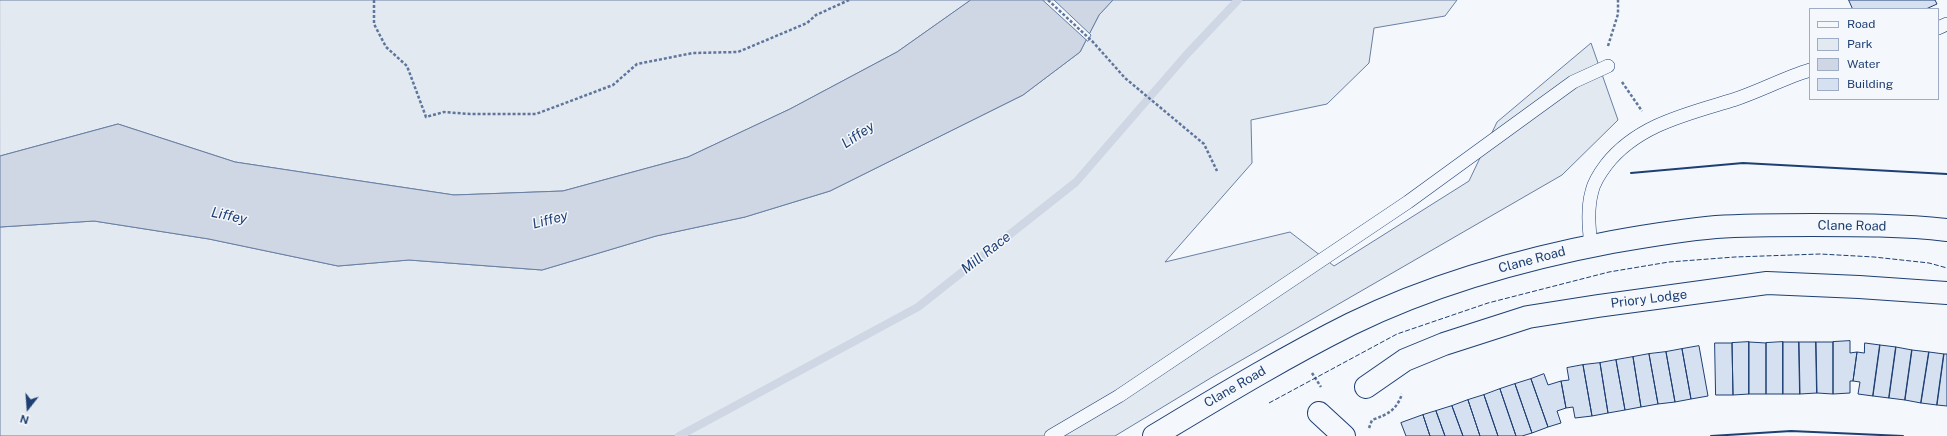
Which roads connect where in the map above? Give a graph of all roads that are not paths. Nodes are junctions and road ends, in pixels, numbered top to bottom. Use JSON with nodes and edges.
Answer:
{"nodes":[{"id":1,"x":1608,"y":66,"type":"dead end"},
{"id":2,"x":1809,"y":70,"type":"edge"},
{"id":3,"x":1947,"y":230,"type":"edge"},
{"id":4,"x":1591,"y":246,"type":"junction"},
{"id":5,"x":1947,"y":293,"type":"edge"},
{"id":6,"x":1366,"y":387,"type":"dead end"},
{"id":7,"x":1319,"y":413,"type":"road end"},
{"id":8,"x":1051,"y":436,"type":"edge"},
{"id":9,"x":1154,"y":436,"type":"edge"},
{"id":10,"x":1344,"y":436,"type":"edge"}],
"edges":[{"from":1,"to":8,"type":"lane"},
{"from":2,"to":4,"type":"lane"},
{"from":3,"to":4,"type":"main road","name":"Clane Road"},
{"from":4,"to":9,"type":"main road","name":"Clane Road"},
{"from":5,"to":6,"type":"main road","name":"Priory Lodge"},
{"from":7,"to":10,"type":"main road"}]}
